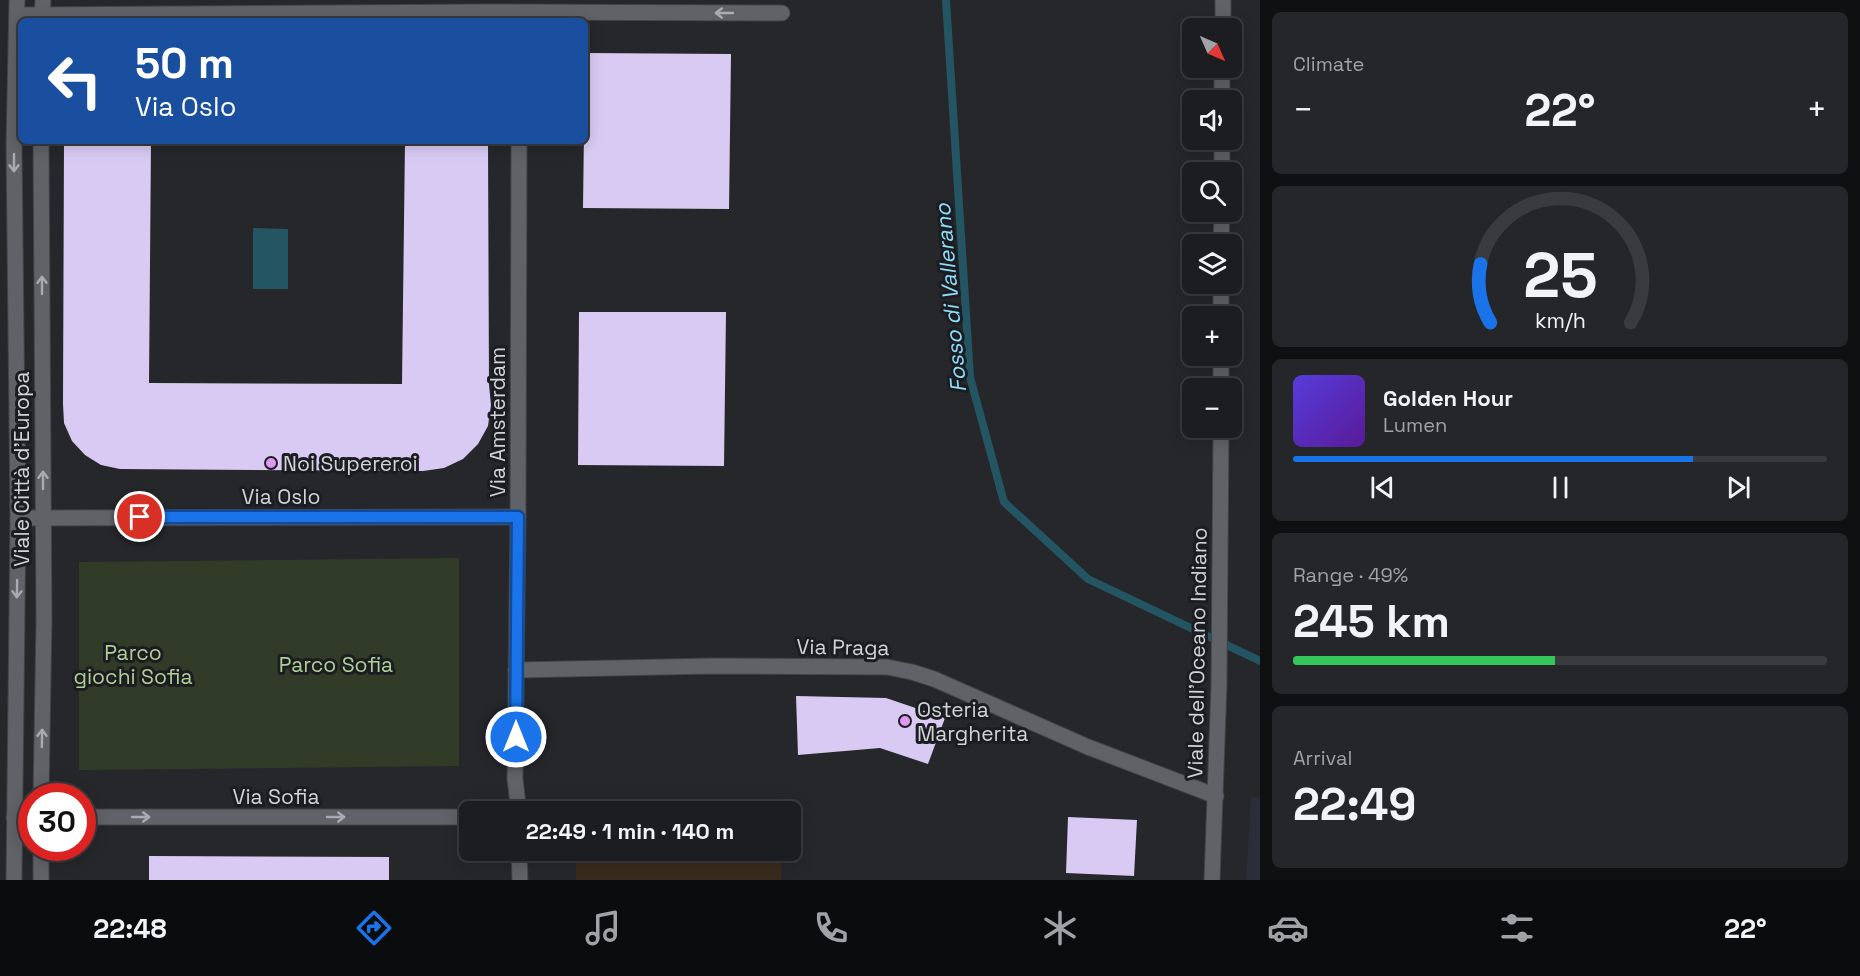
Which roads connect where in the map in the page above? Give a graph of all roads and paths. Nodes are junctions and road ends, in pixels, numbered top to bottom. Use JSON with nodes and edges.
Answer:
{"nodes":[{"id":1,"x":1223,"y":0,"type":"edge"},
{"id":2,"x":17,"y":8,"type":"edge"},
{"id":3,"x":519,"y":11,"type":"edge"},
{"id":4,"x":42,"y":12,"type":"edge"},
{"id":5,"x":782,"y":13,"type":"dead end"},
{"id":6,"x":1223,"y":18,"type":"edge"},
{"id":7,"x":41,"y":144,"type":"edge"},
{"id":8,"x":519,"y":144,"type":"edge"},
{"id":9,"x":15,"y":262,"type":"junction"},
{"id":10,"x":42,"y":262,"type":"junction"},
{"id":11,"x":1221,"y":438,"type":"edge"},
{"id":12,"x":43,"y":517,"type":"junction"},
{"id":13,"x":518,"y":517,"type":"junction"},
{"id":14,"x":18,"y":518,"type":"junction"},
{"id":15,"x":516,"y":670,"type":"junction"},
{"id":16,"x":41,"y":783,"type":"edge"},
{"id":17,"x":1216,"y":796,"type":"junction"},
{"id":18,"x":518,"y":801,"type":"edge"},
{"id":19,"x":96,"y":817,"type":"edge"},
{"id":20,"x":459,"y":817,"type":"edge"},
{"id":21,"x":14,"y":818,"type":"junction"},
{"id":22,"x":18,"y":818,"type":"edge"},
{"id":23,"x":41,"y":861,"type":"edge"},
{"id":24,"x":519,"y":861,"type":"edge"},
{"id":25,"x":14,"y":880,"type":"edge"},
{"id":26,"x":41,"y":880,"type":"edge"},
{"id":27,"x":519,"y":880,"type":"edge"},
{"id":28,"x":1212,"y":880,"type":"edge"}],
"edges":[{"from":1,"to":6,"type":"street"},
{"from":2,"to":4,"type":"street"},
{"from":2,"to":9,"type":"street","name":"Viale Città d'Europa","one_way":true},
{"from":3,"to":4,"type":"street"},
{"from":5,"to":3,"type":"street","one_way":true},
{"from":7,"to":10,"type":"street","name":"Viale Città d'Europa"},
{"from":8,"to":13,"type":"street","name":"Via Amsterdam"},
{"from":9,"to":10,"type":"street"},
{"from":9,"to":14,"type":"street","name":"Viale Città d'Europa"},
{"from":12,"to":10,"type":"street","name":"Viale Città d'Europa","one_way":true},
{"from":11,"to":17,"type":"street","name":"Viale dell'Oceano Indiano"},
{"from":12,"to":13,"type":"street","name":"Via Oslo"},
{"from":12,"to":14,"type":"street","name":"Via Oslo"},
{"from":16,"to":12,"type":"street","name":"Viale Città d'Europa","one_way":true},
{"from":13,"to":15,"type":"street","name":"Via Amsterdam"},
{"from":14,"to":21,"type":"street","name":"Viale Città d'Europa","one_way":true},
{"from":15,"to":17,"type":"street","name":"Via Praga"},
{"from":15,"to":18,"type":"street","name":"Via Amsterdam"},
{"from":17,"to":28,"type":"street","name":"Viale dell'Oceano Indiano"},
{"from":19,"to":20,"type":"street","name":"Via Sofia","one_way":true},
{"from":21,"to":22,"type":"street"},
{"from":21,"to":25,"type":"street","name":"Viale Città d'Europa"},
{"from":23,"to":26,"type":"street"},
{"from":24,"to":27,"type":"street"}]}
